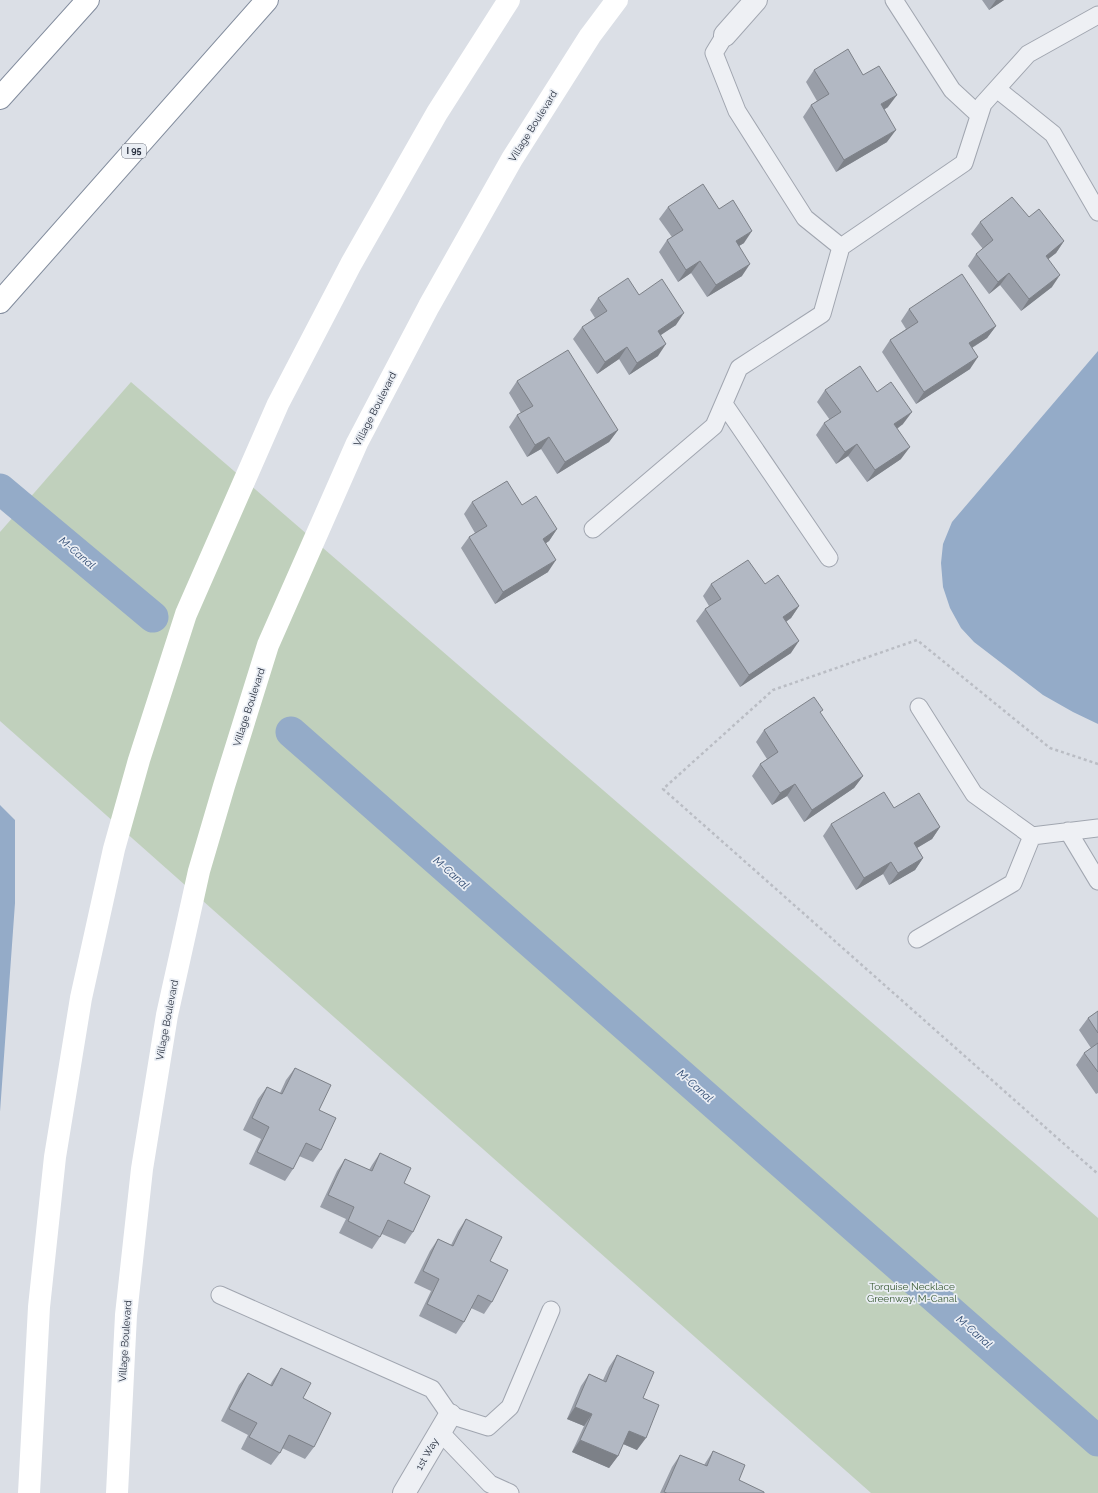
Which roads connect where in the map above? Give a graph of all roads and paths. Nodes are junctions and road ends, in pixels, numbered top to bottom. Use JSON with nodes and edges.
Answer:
{"nodes":[{"id":1,"x":88,"y":0,"type":"edge"},
{"id":2,"x":267,"y":0,"type":"edge"},
{"id":3,"x":509,"y":0,"type":"edge"},
{"id":4,"x":617,"y":0,"type":"edge"},
{"id":5,"x":756,"y":0,"type":"edge"},
{"id":6,"x":894,"y":0,"type":"edge"},
{"id":7,"x":1098,"y":15,"type":"edge"},
{"id":8,"x":725,"y":34,"type":"joint"},
{"id":9,"x":997,"y":89,"type":"junction"},
{"id":10,"x":0,"y":98,"type":"edge"},
{"id":11,"x":979,"y":115,"type":"junction"},
{"id":12,"x":1098,"y":212,"type":"edge"},
{"id":13,"x":841,"y":247,"type":"junction"},
{"id":14,"x":0,"y":302,"type":"edge"},
{"id":15,"x":724,"y":404,"type":"junction"},
{"id":16,"x":593,"y":529,"type":"dead end"},
{"id":17,"x":829,"y":558,"type":"dead end"},
{"id":18,"x":919,"y":707,"type":"dead end"},
{"id":19,"x":1098,"y":764,"type":"edge"},
{"id":20,"x":1098,"y":828,"type":"edge"},
{"id":21,"x":1068,"y":832,"type":"junction"},
{"id":22,"x":1032,"y":836,"type":"junction"},
{"id":23,"x":1098,"y":881,"type":"edge"},
{"id":24,"x":918,"y":939,"type":"dead end"},
{"id":25,"x":1098,"y":1174,"type":"edge"},
{"id":26,"x":220,"y":1295,"type":"dead end"},
{"id":27,"x":551,"y":1310,"type":"dead end"},
{"id":28,"x":445,"y":1423,"type":"junction"},
{"id":29,"x":29,"y":1493,"type":"edge"},
{"id":30,"x":117,"y":1493,"type":"edge"},
{"id":31,"x":404,"y":1493,"type":"edge"},
{"id":32,"x":510,"y":1493,"type":"edge"}],
"edges":[{"from":1,"to":10,"type":"main road"},
{"from":2,"to":14,"type":"main road","number":"I 95"},
{"from":3,"to":29,"type":"main road"},
{"from":4,"to":30,"type":"main road","name":"Village Boulevard"},
{"from":5,"to":8,"type":"street"},
{"from":6,"to":11,"type":"lane"},
{"from":7,"to":9,"type":"lane"},
{"from":8,"to":13,"type":"lane"},
{"from":9,"to":11,"type":"lane"},
{"from":9,"to":12,"type":"lane"},
{"from":11,"to":13,"type":"lane"},
{"from":13,"to":15,"type":"lane"},
{"from":15,"to":16,"type":"lane"},
{"from":15,"to":17,"type":"lane"},
{"from":18,"to":22,"type":"lane"},
{"from":19,"to":25,"type":"path"},
{"from":20,"to":21,"type":"lane"},
{"from":21,"to":22,"type":"lane"},
{"from":21,"to":23,"type":"lane"},
{"from":22,"to":24,"type":"lane"},
{"from":26,"to":28,"type":"lane"},
{"from":27,"to":28,"type":"lane"},
{"from":28,"to":31,"type":"street","name":"1st Way"},
{"from":28,"to":32,"type":"lane"}]}
